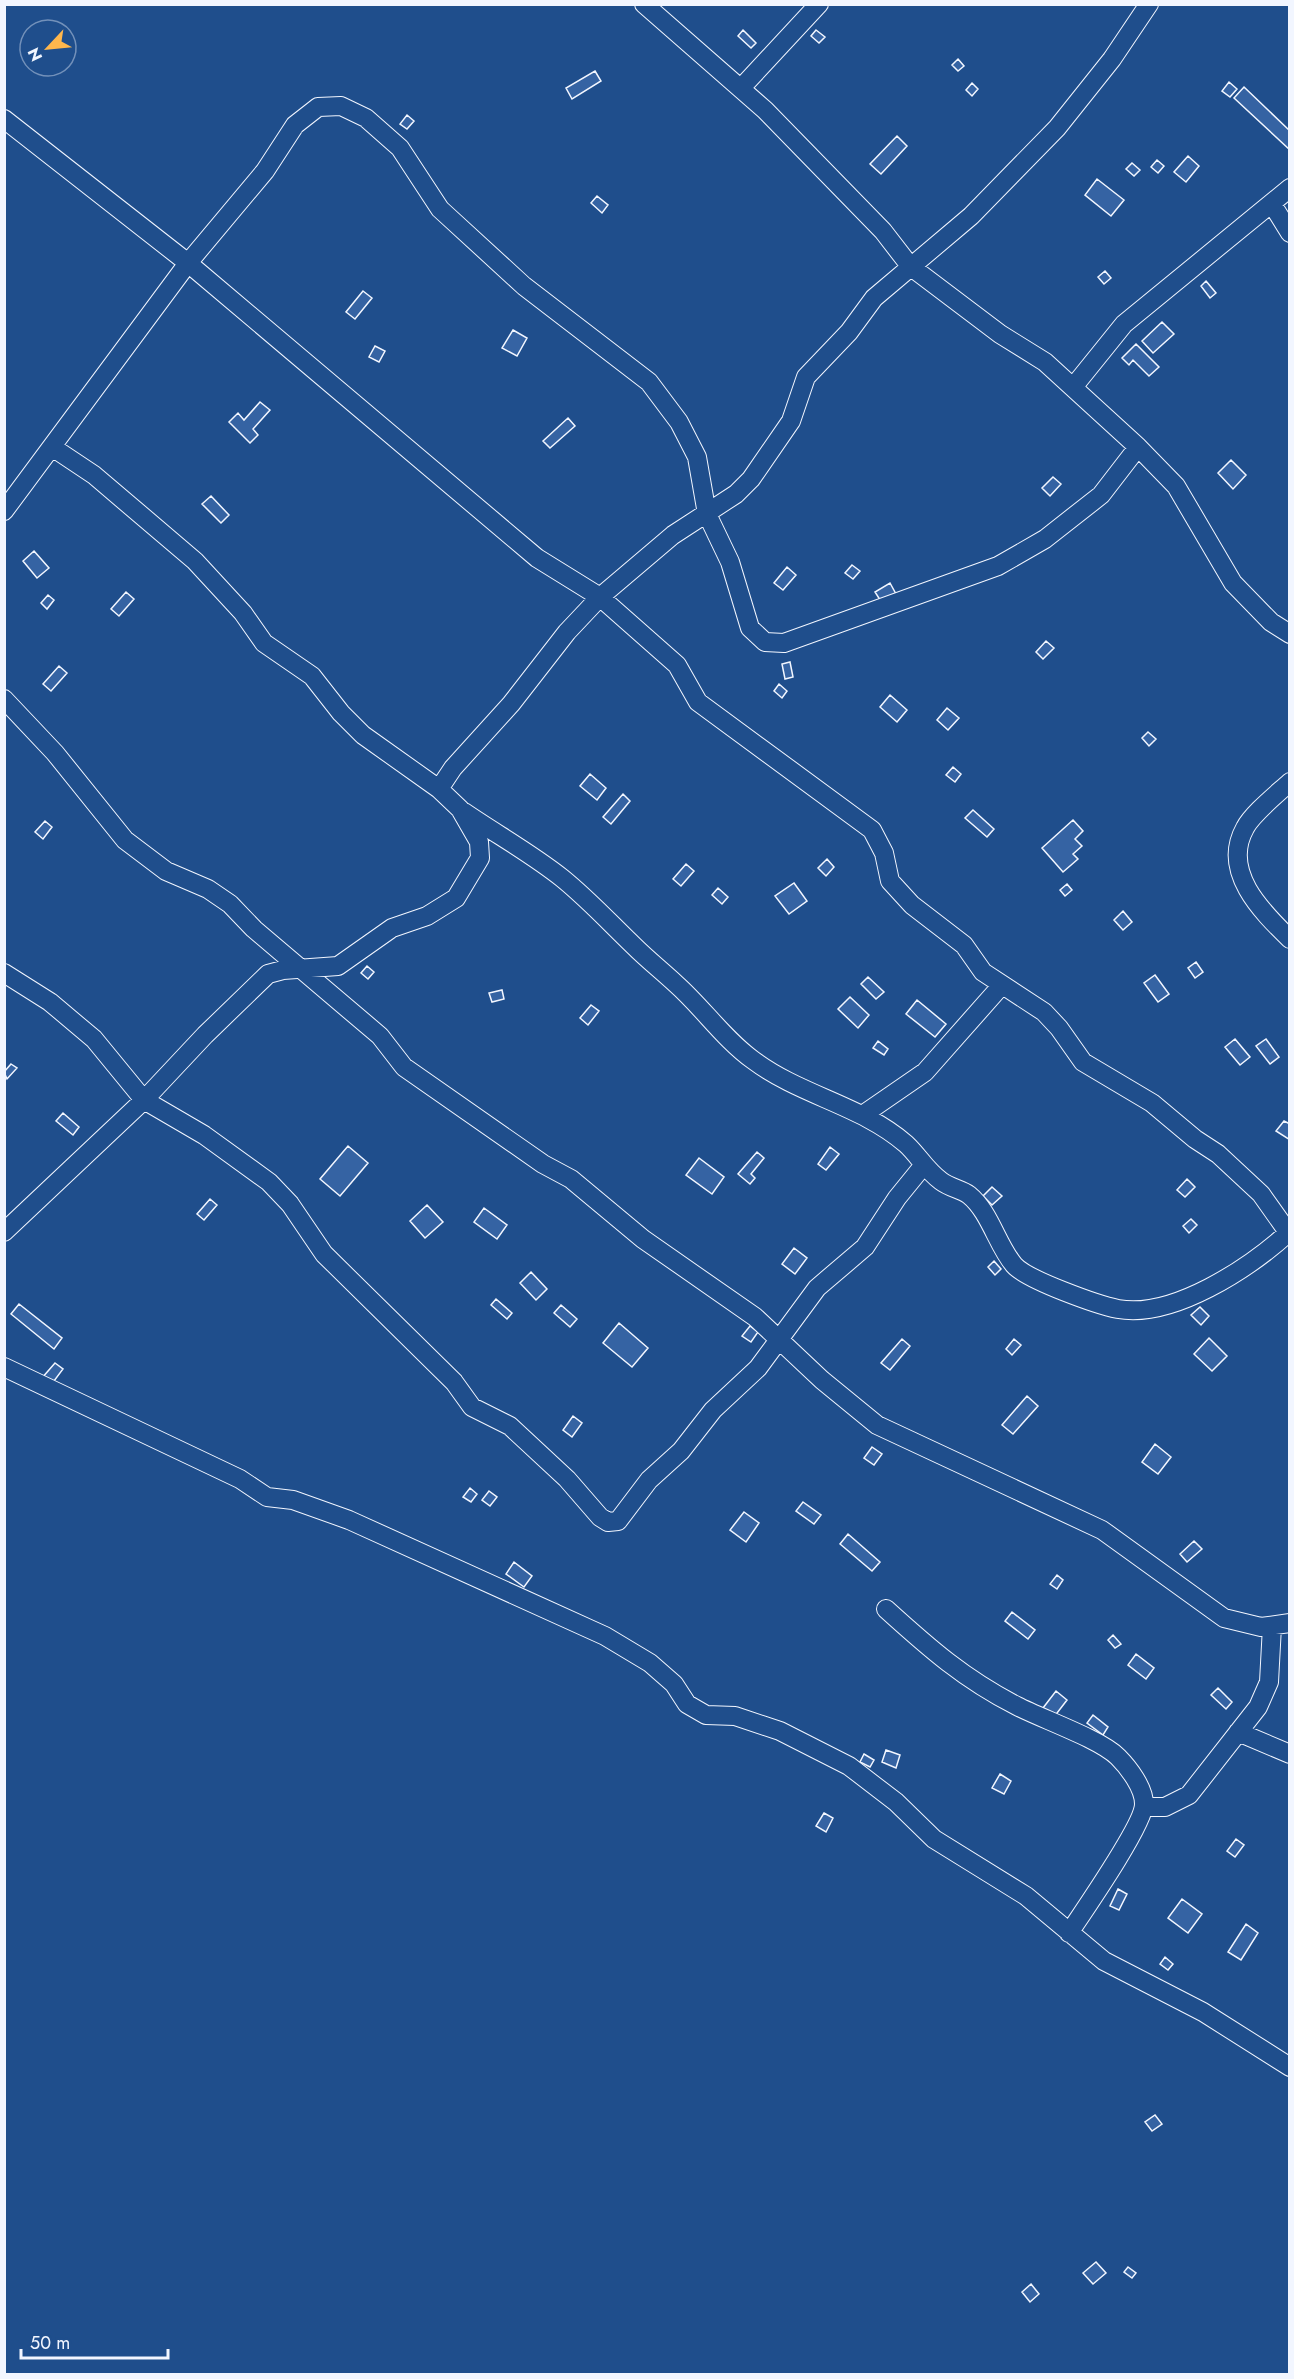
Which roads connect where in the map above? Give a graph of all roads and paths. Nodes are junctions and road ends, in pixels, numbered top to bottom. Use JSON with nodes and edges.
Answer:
{"nodes":[{"id":1,"x":644,"y":4,"type":"edge"},
{"id":2,"x":819,"y":4,"type":"edge"},
{"id":3,"x":1149,"y":4,"type":"edge"},
{"id":4,"x":741,"y":88,"type":"junction"},
{"id":5,"x":4,"y":119,"type":"edge"},
{"id":6,"x":1290,"y":188,"type":"edge"},
{"id":7,"x":1272,"y":204,"type":"junction"},
{"id":8,"x":1290,"y":233,"type":"edge"},
{"id":9,"x":188,"y":263,"type":"junction"},
{"id":10,"x":910,"y":266,"type":"junction"},
{"id":11,"x":1074,"y":386,"type":"junction"},
{"id":12,"x":52,"y":447,"type":"junction"},
{"id":13,"x":1138,"y":447,"type":"junction"},
{"id":14,"x":4,"y":511,"type":"edge"},
{"id":15,"x":707,"y":514,"type":"junction"},
{"id":16,"x":600,"y":597,"type":"junction"},
{"id":17,"x":1290,"y":634,"type":"edge"},
{"id":18,"x":4,"y":699,"type":"edge"},
{"id":19,"x":1290,"y":782,"type":"edge"},
{"id":20,"x":439,"y":789,"type":"junction"},
{"id":21,"x":460,"y":809,"type":"junction"},
{"id":22,"x":1290,"y":939,"type":"edge"},
{"id":23,"x":301,"y":969,"type":"junction"},
{"id":24,"x":4,"y":973,"type":"edge"},
{"id":25,"x":1001,"y":986,"type":"junction"},
{"id":26,"x":144,"y":1100,"type":"junction"},
{"id":27,"x":864,"y":1114,"type":"junction"},
{"id":28,"x":923,"y":1166,"type":"junction"},
{"id":29,"x":4,"y":1232,"type":"edge"},
{"id":30,"x":1289,"y":1234,"type":"edge"},
{"id":31,"x":779,"y":1338,"type":"junction"},
{"id":32,"x":4,"y":1368,"type":"edge"},
{"id":33,"x":886,"y":1609,"type":"dead end"},
{"id":34,"x":1281,"y":1624,"type":"edge"},
{"id":35,"x":1238,"y":1732,"type":"junction"},
{"id":36,"x":1290,"y":1754,"type":"edge"},
{"id":37,"x":1144,"y":1807,"type":"junction"},
{"id":38,"x":1069,"y":1933,"type":"junction"},
{"id":39,"x":1290,"y":2067,"type":"edge"}],
"edges":[{"from":1,"to":4,"type":"street"},
{"from":2,"to":4,"type":"street"},
{"from":3,"to":10,"type":"street"},
{"from":4,"to":10,"type":"street"},
{"from":5,"to":9,"type":"street"},
{"from":6,"to":7,"type":"street"},
{"from":7,"to":8,"type":"street"},
{"from":7,"to":11,"type":"street"},
{"from":9,"to":12,"type":"street"},
{"from":9,"to":15,"type":"street"},
{"from":9,"to":16,"type":"street"},
{"from":10,"to":11,"type":"street"},
{"from":10,"to":15,"type":"street"},
{"from":11,"to":13,"type":"street"},
{"from":12,"to":14,"type":"street"},
{"from":12,"to":20,"type":"street"},
{"from":13,"to":15,"type":"street"},
{"from":13,"to":17,"type":"street"},
{"from":15,"to":16,"type":"street"},
{"from":16,"to":20,"type":"street"},
{"from":16,"to":25,"type":"street"},
{"from":18,"to":23,"type":"street"},
{"from":19,"to":22,"type":"street"},
{"from":20,"to":21,"type":"street"},
{"from":21,"to":23,"type":"street"},
{"from":21,"to":27,"type":"street"},
{"from":23,"to":26,"type":"street"},
{"from":23,"to":31,"type":"street"},
{"from":24,"to":26,"type":"street"},
{"from":25,"to":27,"type":"street"},
{"from":25,"to":30,"type":"street"},
{"from":26,"to":29,"type":"street"},
{"from":26,"to":31,"type":"street"},
{"from":27,"to":28,"type":"street"},
{"from":28,"to":30,"type":"street"},
{"from":28,"to":31,"type":"street"},
{"from":31,"to":34,"type":"street"},
{"from":32,"to":38,"type":"street"},
{"from":33,"to":37,"type":"street"},
{"from":34,"to":35,"type":"street"},
{"from":35,"to":36,"type":"street"},
{"from":35,"to":37,"type":"street"},
{"from":37,"to":38,"type":"street"},
{"from":38,"to":39,"type":"street"}]}
